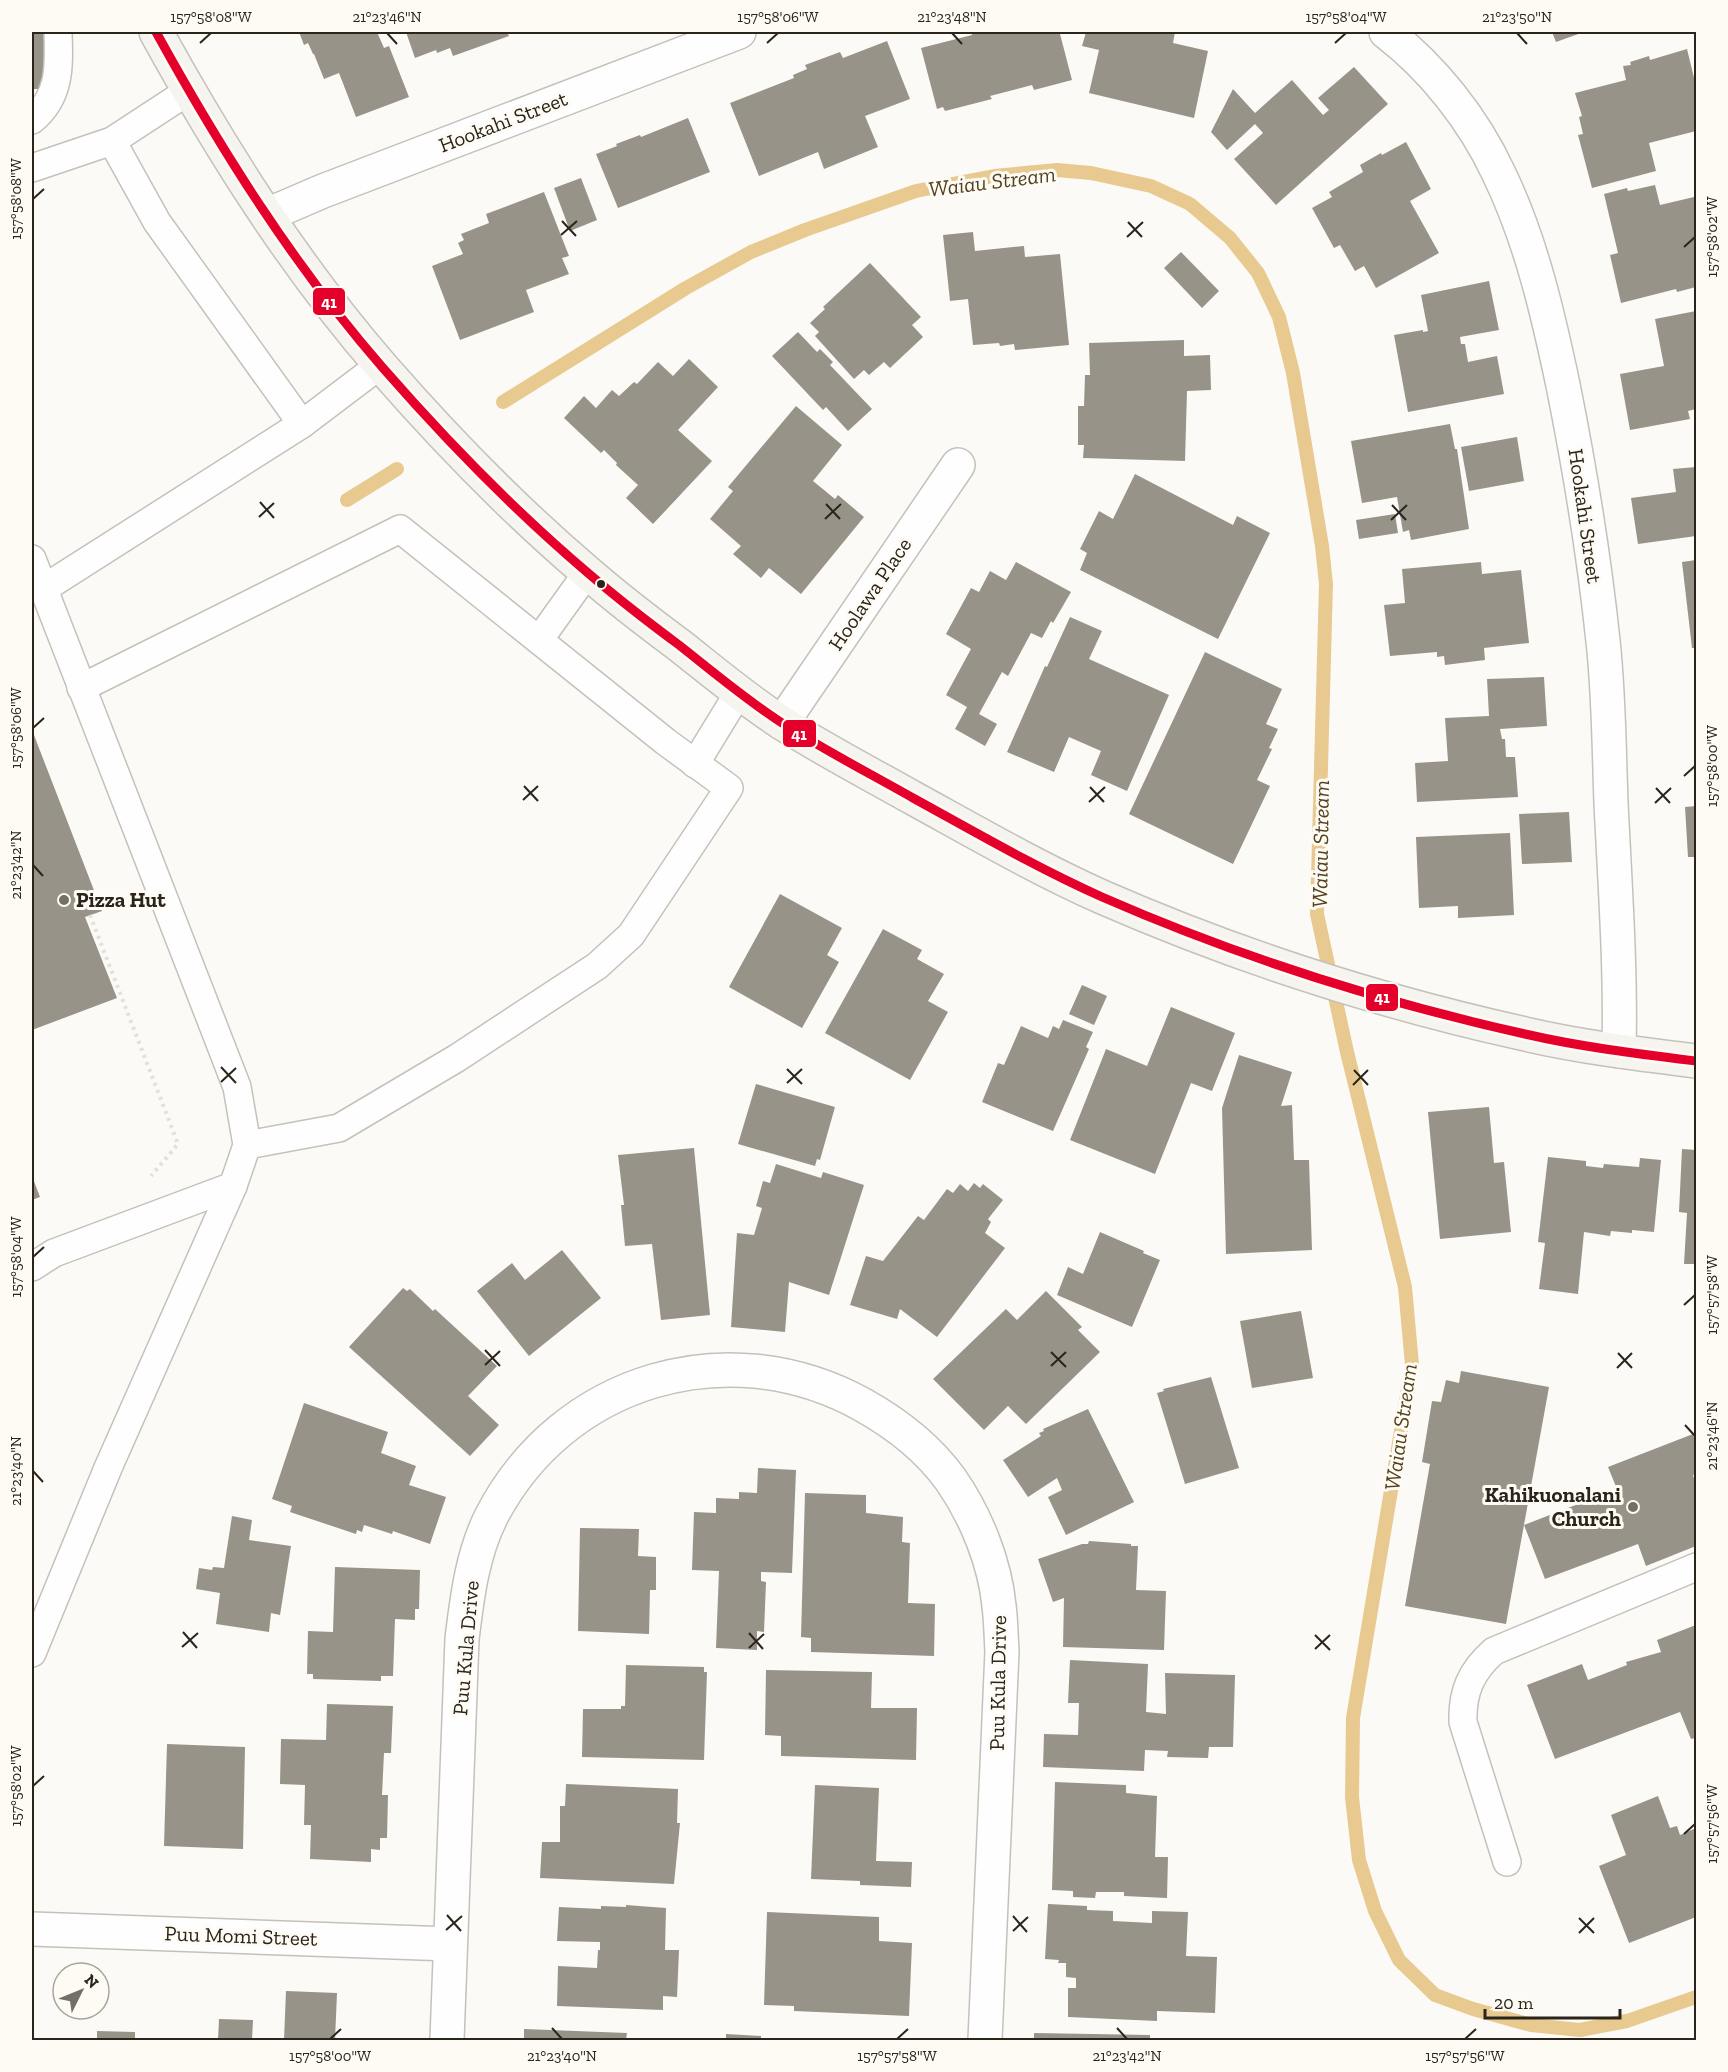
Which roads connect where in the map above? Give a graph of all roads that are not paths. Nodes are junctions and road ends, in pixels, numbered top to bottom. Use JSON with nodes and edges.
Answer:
{"nodes":[{"id":1,"x":58,"y":32,"type":"edge"},
{"id":2,"x":156,"y":32,"type":"edge"},
{"id":3,"x":739,"y":32,"type":"edge"},
{"id":4,"x":1402,"y":37,"type":"edge"},
{"id":5,"x":190,"y":90,"type":"junction"},
{"id":6,"x":32,"y":120,"type":"edge"},
{"id":7,"x":112,"y":141,"type":"junction"},
{"id":8,"x":32,"y":168,"type":"edge"},
{"id":9,"x":267,"y":215,"type":"junction"},
{"id":10,"x":380,"y":365,"type":"junction"},
{"id":11,"x":302,"y":424,"type":"junction"},
{"id":12,"x":958,"y":465,"type":"dead end"},
{"id":13,"x":32,"y":560,"type":"edge"},
{"id":14,"x":587,"y":573,"type":"junction"},
{"id":15,"x":43,"y":590,"type":"junction"},
{"id":16,"x":539,"y":640,"type":"junction"},
{"id":17,"x":81,"y":688,"type":"junction"},
{"id":18,"x":739,"y":692,"type":"junction"},
{"id":19,"x":782,"y":723,"type":"junction"},
{"id":20,"x":695,"y":764,"type":"junction"},
{"id":21,"x":1619,"y":1051,"type":"junction"},
{"id":22,"x":1696,"y":1061,"type":"edge"},
{"id":23,"x":247,"y":1145,"type":"junction"},
{"id":24,"x":233,"y":1186,"type":"junction"},
{"id":25,"x":32,"y":1267,"type":"edge"},
{"id":26,"x":1696,"y":1567,"type":"edge"},
{"id":27,"x":35,"y":1632,"type":"edge"},
{"id":28,"x":1507,"y":1862,"type":"dead end"},
{"id":29,"x":32,"y":1929,"type":"edge"},
{"id":30,"x":450,"y":1944,"type":"junction"},
{"id":31,"x":447,"y":2040,"type":"edge"},
{"id":32,"x":985,"y":2040,"type":"edge"}],
"edges":[{"from":1,"to":6,"type":"lane"},
{"from":2,"to":5,"type":"street"},
{"from":3,"to":9,"type":"street","name":"Hookahi Street"},
{"from":4,"to":21,"type":"street","name":"Hookahi Street"},
{"from":5,"to":7,"type":"lane"},
{"from":5,"to":9,"type":"street"},
{"from":7,"to":8,"type":"lane"},
{"from":7,"to":11,"type":"lane"},
{"from":9,"to":10,"type":"street"},
{"from":10,"to":11,"type":"lane"},
{"from":10,"to":14,"type":"street"},
{"from":11,"to":15,"type":"lane"},
{"from":12,"to":19,"type":"street","name":"Hoolawa Place"},
{"from":13,"to":15,"type":"lane"},
{"from":14,"to":16,"type":"lane"},
{"from":14,"to":18,"type":"street"},
{"from":15,"to":17,"type":"lane"},
{"from":16,"to":17,"type":"lane"},
{"from":16,"to":20,"type":"lane"},
{"from":17,"to":23,"type":"lane"},
{"from":18,"to":19,"type":"street"},
{"from":18,"to":20,"type":"lane"},
{"from":19,"to":21,"type":"street"},
{"from":20,"to":23,"type":"lane"},
{"from":21,"to":22,"type":"street"},
{"from":23,"to":24,"type":"lane"},
{"from":24,"to":25,"type":"lane"},
{"from":24,"to":27,"type":"lane"},
{"from":26,"to":28,"type":"lane"},
{"from":29,"to":30,"type":"street","name":"Puu Momi Street"},
{"from":30,"to":31,"type":"street","name":"Puu Kula Drive"},
{"from":30,"to":32,"type":"street","name":"Puu Kula Drive"}]}
